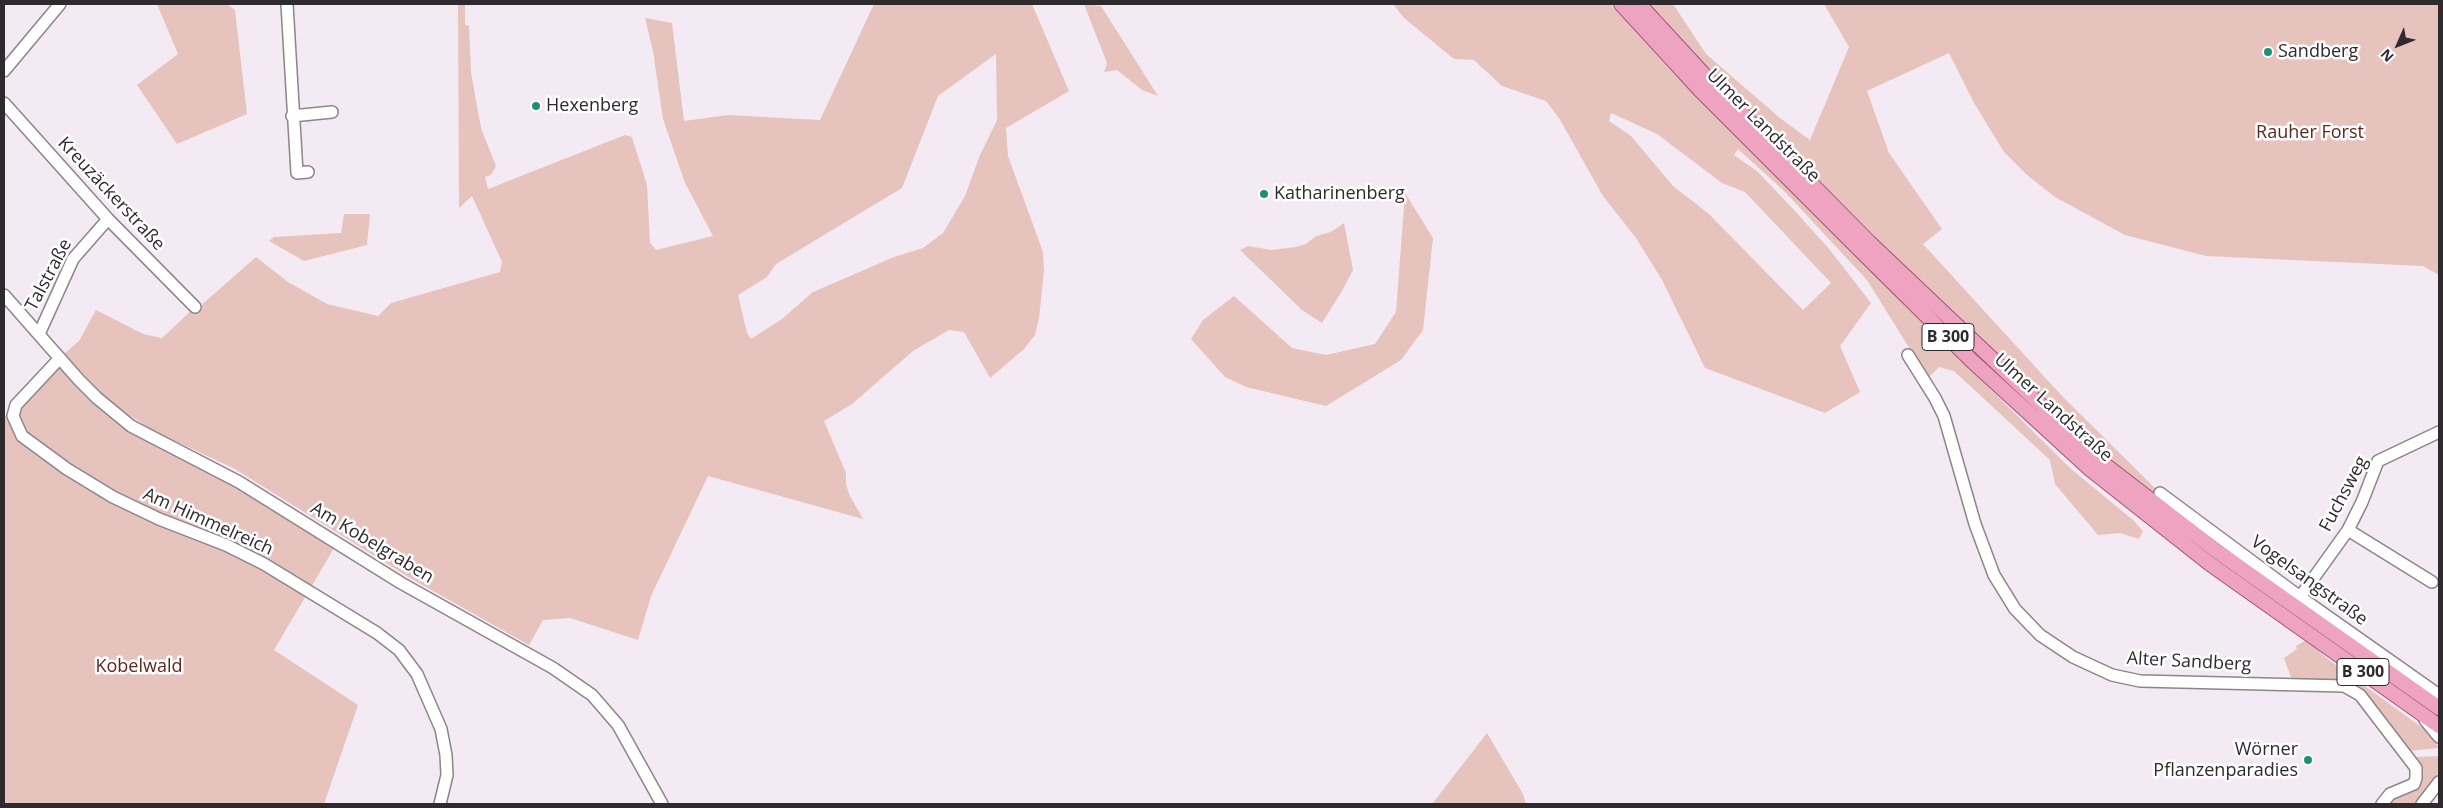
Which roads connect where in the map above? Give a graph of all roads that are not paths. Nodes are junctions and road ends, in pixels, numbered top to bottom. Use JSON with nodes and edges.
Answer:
{"nodes":[{"id":1,"x":60,"y":4,"type":"edge"},
{"id":2,"x":287,"y":4,"type":"edge"},
{"id":3,"x":1621,"y":4,"type":"edge"},
{"id":4,"x":1639,"y":4,"type":"edge"},
{"id":5,"x":4,"y":71,"type":"edge"},
{"id":6,"x":4,"y":103,"type":"edge"},
{"id":7,"x":332,"y":112,"type":"dead end"},
{"id":8,"x":292,"y":116,"type":"junction"},
{"id":9,"x":308,"y":172,"type":"dead end"},
{"id":10,"x":108,"y":219,"type":"junction"},
{"id":11,"x":4,"y":295,"type":"edge"},
{"id":12,"x":195,"y":307,"type":"dead end"},
{"id":13,"x":39,"y":334,"type":"junction"},
{"id":14,"x":1908,"y":355,"type":"dead end"},
{"id":15,"x":60,"y":358,"type":"junction"},
{"id":16,"x":2439,"y":432,"type":"edge"},
{"id":17,"x":2160,"y":493,"type":"dead end"},
{"id":18,"x":2348,"y":530,"type":"junction"},
{"id":19,"x":2432,"y":582,"type":"dead end"},
{"id":20,"x":2300,"y":597,"type":"junction"},
{"id":21,"x":2439,"y":694,"type":"edge"},
{"id":22,"x":2439,"y":708,"type":"edge"},
{"id":23,"x":2418,"y":710,"type":"junction"},
{"id":24,"x":2439,"y":726,"type":"edge"},
{"id":25,"x":2439,"y":737,"type":"edge"},
{"id":26,"x":2439,"y":782,"type":"edge"},
{"id":27,"x":2439,"y":793,"type":"edge"},
{"id":28,"x":440,"y":804,"type":"edge"},
{"id":29,"x":662,"y":804,"type":"edge"},
{"id":30,"x":2382,"y":804,"type":"edge"},
{"id":31,"x":2423,"y":804,"type":"edge"}],
"edges":[{"from":1,"to":5,"type":"street"},
{"from":2,"to":8,"type":"street"},
{"from":3,"to":23,"type":"main road","name":"Ulmer Landstraße","number":"B 300"},
{"from":4,"to":22,"type":"main road","name":"Ulmer Landstraße","number":"B 300"},
{"from":6,"to":10,"type":"street","name":"Kreuzäckerstraße"},
{"from":7,"to":8,"type":"street"},
{"from":8,"to":9,"type":"street"},
{"from":10,"to":12,"type":"street","name":"Kreuzäckerstraße"},
{"from":10,"to":13,"type":"street","name":"Talstraße"},
{"from":11,"to":13,"type":"street","name":"Talstraße"},
{"from":13,"to":15,"type":"street","name":"Am Kobelgraben"},
{"from":14,"to":30,"type":"street","name":"Alter Sandberg"},
{"from":15,"to":28,"type":"street","name":"Am Himmelreich"},
{"from":15,"to":29,"type":"street","name":"Am Kobelgraben"},
{"from":16,"to":18,"type":"street","name":"Fuchsweg"},
{"from":17,"to":20,"type":"street","name":"Vogelsangstraße"},
{"from":18,"to":19,"type":"street"},
{"from":18,"to":20,"type":"street","name":"Fuchsweg"},
{"from":20,"to":21,"type":"street","name":"Vogelsangstraße"},
{"from":23,"to":24,"type":"main road","name":"Ulmer Landstraße","number":"B 300"},
{"from":23,"to":25,"type":"street"},
{"from":26,"to":31,"type":"street"},
{"from":27,"to":31,"type":"street"}]}
